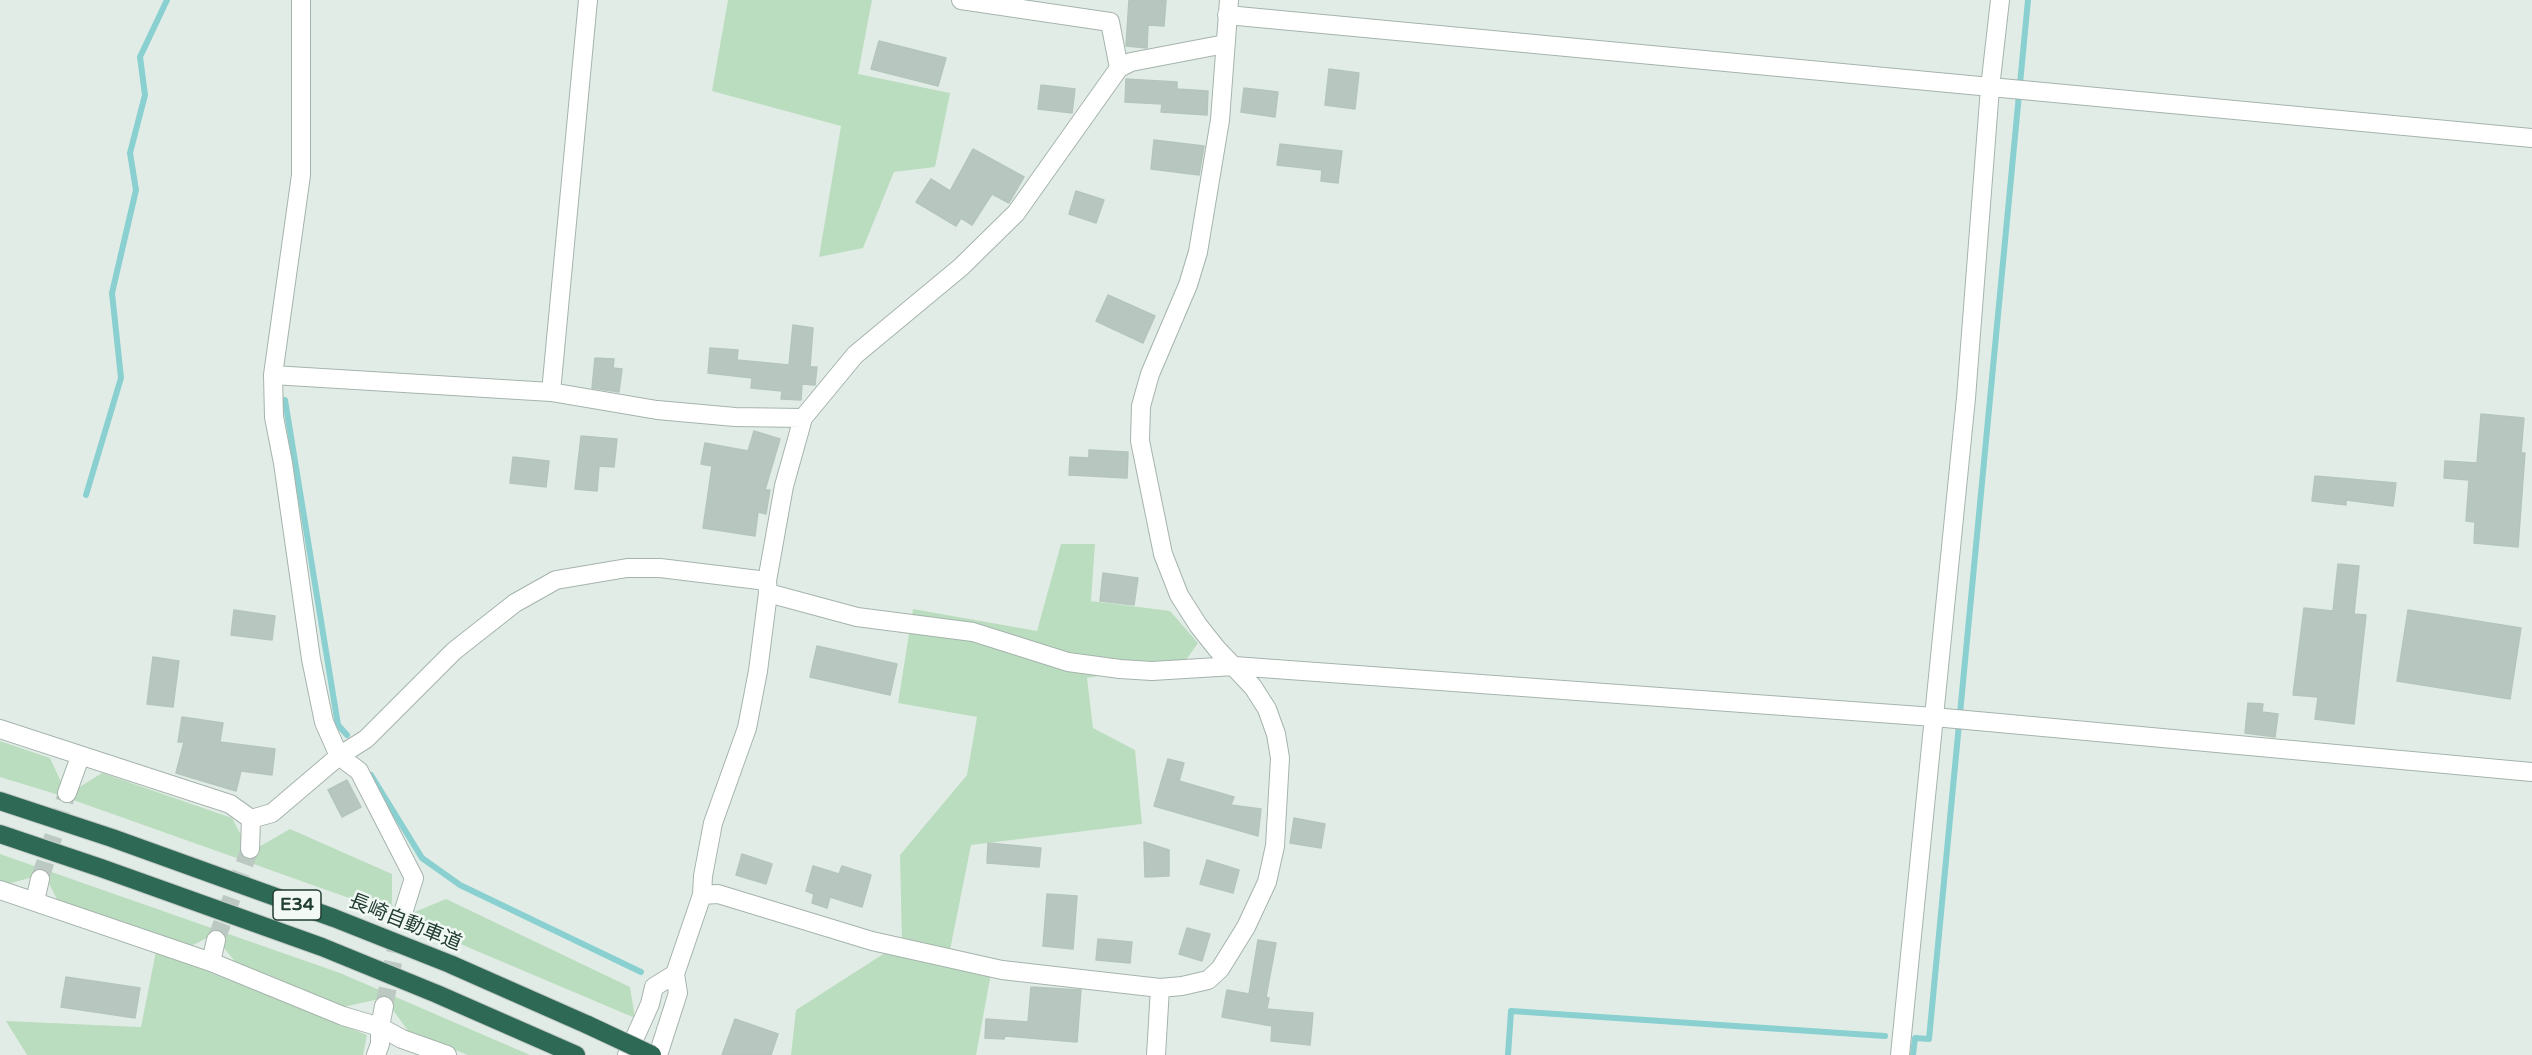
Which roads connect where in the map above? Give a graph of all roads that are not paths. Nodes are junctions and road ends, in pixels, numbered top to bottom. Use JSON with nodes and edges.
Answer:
{"nodes":[{"id":1,"x":301,"y":0,"type":"edge"},
{"id":2,"x":588,"y":0,"type":"edge"},
{"id":3,"x":962,"y":0,"type":"edge"},
{"id":4,"x":2000,"y":0,"type":"edge"},
{"id":5,"x":1228,"y":7,"type":"edge"},
{"id":6,"x":1225,"y":44,"type":"junction"},
{"id":7,"x":1119,"y":68,"type":"junction"},
{"id":8,"x":1990,"y":88,"type":"junction"},
{"id":9,"x":2532,"y":138,"type":"edge"},
{"id":10,"x":273,"y":375,"type":"junction"},
{"id":11,"x":551,"y":393,"type":"junction"},
{"id":12,"x":803,"y":418,"type":"junction"},
{"id":13,"x":768,"y":587,"type":"junction"},
{"id":14,"x":1234,"y":666,"type":"junction"},
{"id":15,"x":1934,"y":717,"type":"junction"},
{"id":16,"x":0,"y":729,"type":"edge"},
{"id":17,"x":339,"y":756,"type":"junction"},
{"id":18,"x":80,"y":757,"type":"junction"},
{"id":19,"x":2532,"y":772,"type":"edge"},
{"id":20,"x":68,"y":793,"type":"tunnel mouth"},
{"id":21,"x":0,"y":801,"type":"edge"},
{"id":22,"x":251,"y":819,"type":"junction"},
{"id":23,"x":0,"y":834,"type":"edge"},
{"id":24,"x":250,"y":849,"type":"tunnel mouth"},
{"id":25,"x":40,"y":879,"type":"tunnel mouth"},
{"id":26,"x":0,"y":890,"type":"edge"},
{"id":27,"x":702,"y":895,"type":"junction"},
{"id":28,"x":34,"y":901,"type":"junction"},
{"id":29,"x":404,"y":910,"type":"tunnel mouth"},
{"id":30,"x":216,"y":940,"type":"tunnel mouth"},
{"id":31,"x":211,"y":962,"type":"junction"},
{"id":32,"x":675,"y":974,"type":"junction"},
{"id":33,"x":1160,"y":988,"type":"junction"},
{"id":34,"x":384,"y":1006,"type":"tunnel mouth"},
{"id":35,"x":380,"y":1028,"type":"junction"},
{"id":36,"x":376,"y":1055,"type":"edge"},
{"id":37,"x":447,"y":1055,"type":"edge"},
{"id":38,"x":576,"y":1055,"type":"edge"},
{"id":39,"x":627,"y":1055,"type":"edge"},
{"id":40,"x":652,"y":1055,"type":"edge"},
{"id":41,"x":658,"y":1055,"type":"edge"},
{"id":42,"x":1156,"y":1055,"type":"edge"},
{"id":43,"x":1900,"y":1055,"type":"edge"}],
"edges":[{"from":1,"to":10,"type":"street"},
{"from":2,"to":11,"type":"street"},
{"from":3,"to":7,"type":"street"},
{"from":4,"to":8,"type":"street"},
{"from":5,"to":6,"type":"street"},
{"from":5,"to":8,"type":"street"},
{"from":6,"to":7,"type":"street"},
{"from":6,"to":14,"type":"street"},
{"from":7,"to":12,"type":"street"},
{"from":8,"to":9,"type":"street"},
{"from":8,"to":15,"type":"street"},
{"from":10,"to":11,"type":"street"},
{"from":10,"to":17,"type":"street"},
{"from":11,"to":12,"type":"street"},
{"from":12,"to":13,"type":"street"},
{"from":13,"to":14,"type":"street"},
{"from":13,"to":17,"type":"street"},
{"from":13,"to":27,"type":"street"},
{"from":14,"to":15,"type":"street"},
{"from":14,"to":33,"type":"street"},
{"from":15,"to":19,"type":"street"},
{"from":15,"to":43,"type":"street"},
{"from":16,"to":18,"type":"street"},
{"from":17,"to":22,"type":"street"},
{"from":17,"to":29,"type":"street"},
{"from":18,"to":20,"type":"street"},
{"from":18,"to":22,"type":"street"},
{"from":21,"to":40,"type":"highway","name":"長崎自動車道","number":"E34","bridge":true},
{"from":22,"to":24,"type":"street"},
{"from":23,"to":38,"type":"highway","number":"E34"},
{"from":25,"to":28,"type":"street"},
{"from":26,"to":28,"type":"street"},
{"from":27,"to":32,"type":"street"},
{"from":27,"to":33,"type":"street"},
{"from":28,"to":31,"type":"street"},
{"from":30,"to":31,"type":"street"},
{"from":31,"to":35,"type":"street"},
{"from":32,"to":39,"type":"street"},
{"from":32,"to":41,"type":"street"},
{"from":33,"to":42,"type":"street"},
{"from":34,"to":35,"type":"street"},
{"from":35,"to":36,"type":"street"},
{"from":35,"to":37,"type":"street"}]}
